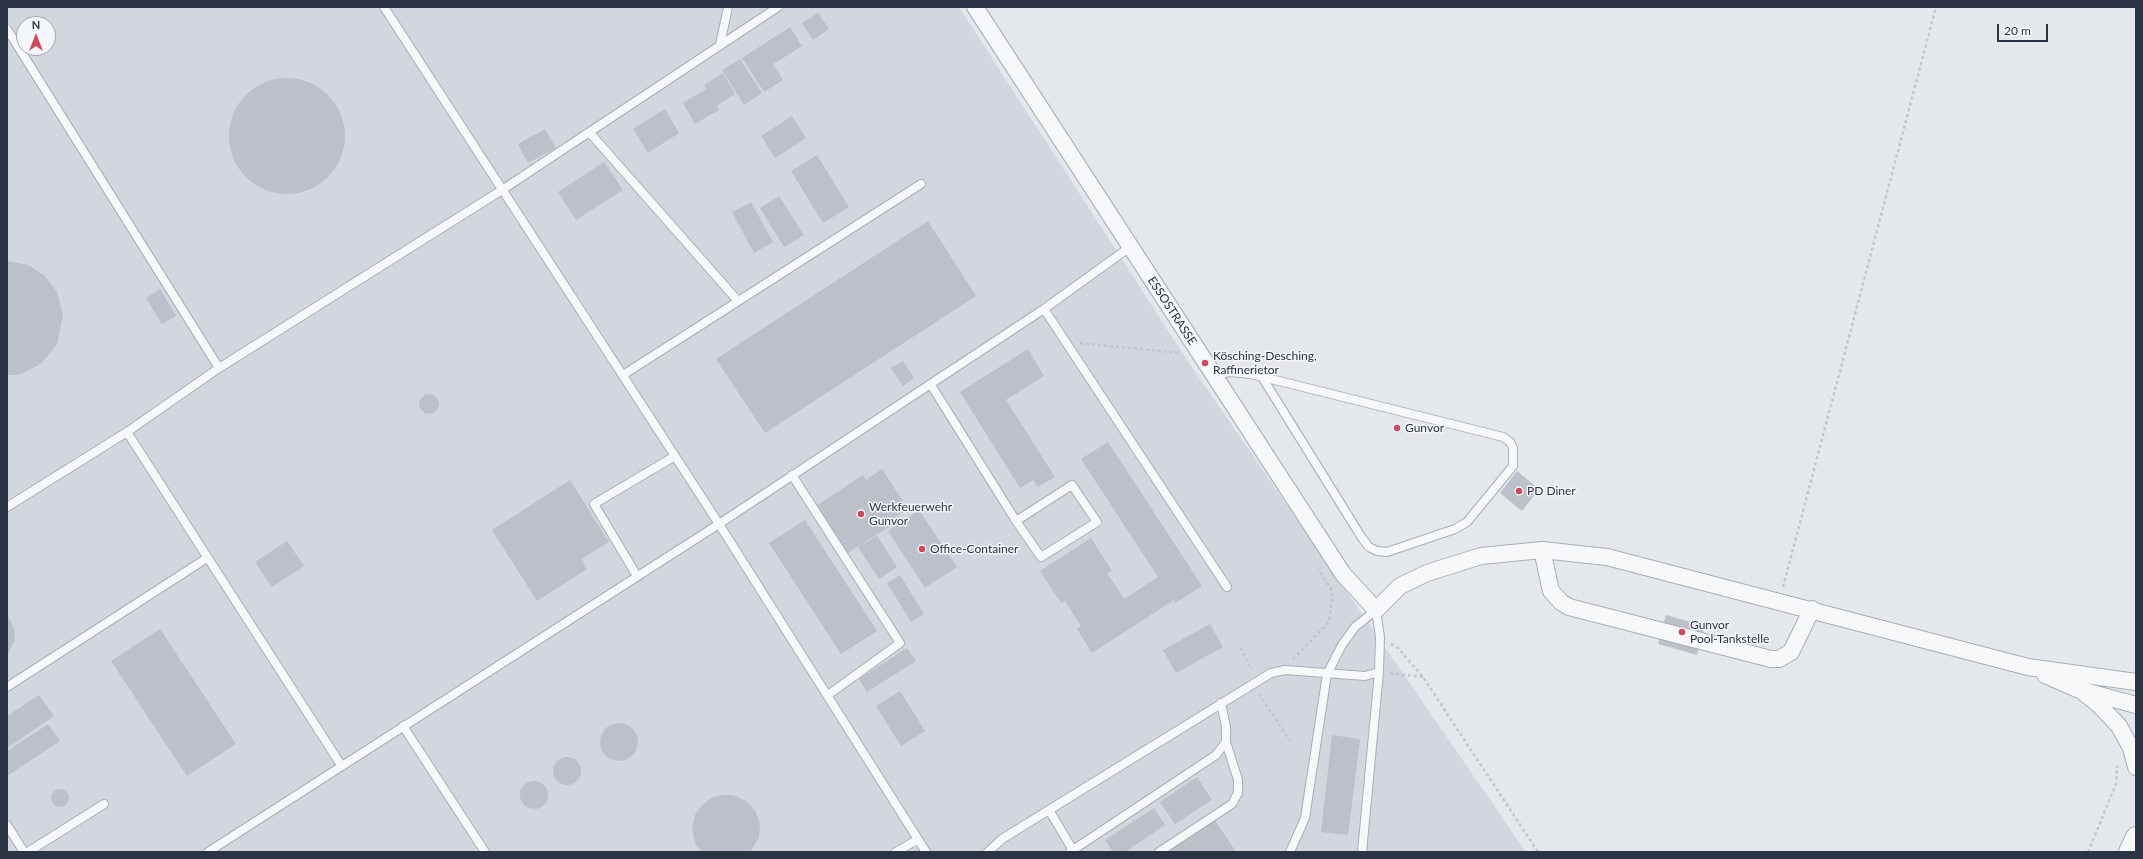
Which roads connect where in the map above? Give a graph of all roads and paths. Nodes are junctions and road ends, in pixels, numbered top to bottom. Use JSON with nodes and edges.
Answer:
{"nodes":[{"id":1,"x":384,"y":7,"type":"edge"},
{"id":2,"x":728,"y":7,"type":"edge"},
{"id":3,"x":778,"y":7,"type":"edge"},
{"id":4,"x":975,"y":7,"type":"edge"},
{"id":5,"x":1936,"y":7,"type":"edge"},
{"id":6,"x":7,"y":29,"type":"edge"},
{"id":7,"x":720,"y":45,"type":"junction"},
{"id":8,"x":590,"y":132,"type":"junction"},
{"id":9,"x":920,"y":184,"type":"dead end"},
{"id":10,"x":502,"y":190,"type":"junction"},
{"id":11,"x":1130,"y":247,"type":"junction"},
{"id":12,"x":738,"y":301,"type":"junction"},
{"id":13,"x":1044,"y":309,"type":"junction"},
{"id":14,"x":1066,"y":342,"type":"junction"},
{"id":15,"x":1200,"y":355,"type":"junction"},
{"id":16,"x":219,"y":368,"type":"junction"},
{"id":17,"x":623,"y":375,"type":"junction"},
{"id":18,"x":1213,"y":375,"type":"junction"},
{"id":19,"x":1262,"y":377,"type":"junction"},
{"id":20,"x":931,"y":384,"type":"junction"},
{"id":21,"x":127,"y":432,"type":"junction"},
{"id":22,"x":675,"y":456,"type":"junction"},
{"id":23,"x":792,"y":475,"type":"junction"},
{"id":24,"x":7,"y":507,"type":"edge"},
{"id":25,"x":1016,"y":521,"type":"junction"},
{"id":26,"x":719,"y":524,"type":"junction"},
{"id":27,"x":1325,"y":546,"type":"junction"},
{"id":28,"x":1542,"y":550,"type":"junction"},
{"id":29,"x":207,"y":558,"type":"junction"},
{"id":30,"x":637,"y":576,"type":"junction"},
{"id":31,"x":1227,"y":587,"type":"dead end"},
{"id":32,"x":1779,"y":601,"type":"junction"},
{"id":33,"x":1376,"y":610,"type":"junction"},
{"id":34,"x":1812,"y":610,"type":"junction"},
{"id":35,"x":1380,"y":637,"type":"junction"},
{"id":36,"x":1240,"y":648,"type":"dead end"},
{"id":37,"x":2028,"y":667,"type":"junction"},
{"id":38,"x":1285,"y":670,"type":"junction"},
{"id":39,"x":1379,"y":672,"type":"junction"},
{"id":40,"x":1327,"y":674,"type":"junction"},
{"id":41,"x":2136,"y":682,"type":"edge"},
{"id":42,"x":1256,"y":683,"type":"junction"},
{"id":43,"x":7,"y":687,"type":"edge"},
{"id":44,"x":2078,"y":689,"type":"junction"},
{"id":45,"x":828,"y":695,"type":"junction"},
{"id":46,"x":1221,"y":703,"type":"junction"},
{"id":47,"x":2136,"y":705,"type":"edge"},
{"id":48,"x":403,"y":726,"type":"junction"},
{"id":49,"x":1226,"y":742,"type":"junction"},
{"id":50,"x":1292,"y":744,"type":"dead end"},
{"id":51,"x":2116,"y":761,"type":"dead end"},
{"id":52,"x":341,"y":765,"type":"junction"},
{"id":53,"x":2136,"y":767,"type":"edge"},
{"id":54,"x":104,"y":804,"type":"dead end"},
{"id":55,"x":1050,"y":810,"type":"junction"},
{"id":56,"x":7,"y":825,"type":"edge"},
{"id":57,"x":2136,"y":837,"type":"edge"},
{"id":58,"x":917,"y":840,"type":"junction"},
{"id":59,"x":1072,"y":851,"type":"edge"},
{"id":60,"x":24,"y":852,"type":"edge"},
{"id":61,"x":28,"y":852,"type":"edge"},
{"id":62,"x":208,"y":852,"type":"edge"},
{"id":63,"x":485,"y":852,"type":"edge"},
{"id":64,"x":896,"y":852,"type":"edge"},
{"id":65,"x":926,"y":852,"type":"edge"},
{"id":66,"x":988,"y":852,"type":"edge"},
{"id":67,"x":1159,"y":852,"type":"edge"},
{"id":68,"x":1290,"y":852,"type":"edge"},
{"id":69,"x":1362,"y":852,"type":"edge"},
{"id":70,"x":1538,"y":852,"type":"edge"},
{"id":71,"x":2088,"y":852,"type":"edge"},
{"id":72,"x":2129,"y":852,"type":"edge"}],
"edges":[{"from":1,"to":10,"type":"lane"},
{"from":2,"to":7,"type":"lane"},
{"from":3,"to":7,"type":"lane"},
{"from":4,"to":11,"type":"street","name":"ESSOSTRASSE"},
{"from":5,"to":32,"type":"path"},
{"from":6,"to":16,"type":"lane"},
{"from":7,"to":8,"type":"lane"},
{"from":8,"to":10,"type":"lane"},
{"from":8,"to":12,"type":"lane"},
{"from":9,"to":12,"type":"lane"},
{"from":10,"to":16,"type":"lane"},
{"from":10,"to":17,"type":"lane"},
{"from":11,"to":13,"type":"lane"},
{"from":11,"to":15,"type":"street","name":"ESSOSTRASSE"},
{"from":12,"to":17,"type":"lane"},
{"from":13,"to":14,"type":"lane"},
{"from":13,"to":20,"type":"lane"},
{"from":14,"to":15,"type":"path"},
{"from":14,"to":31,"type":"lane"},
{"from":15,"to":18,"type":"street","name":"ESSOSTRASSE"},
{"from":16,"to":21,"type":"lane"},
{"from":17,"to":22,"type":"lane"},
{"from":18,"to":19,"type":"lane"},
{"from":18,"to":27,"type":"street","name":"ESSOSTRASSE"},
{"from":19,"to":19,"type":"lane"},
{"from":20,"to":23,"type":"lane"},
{"from":20,"to":25,"type":"lane"},
{"from":21,"to":24,"type":"lane"},
{"from":21,"to":29,"type":"lane"},
{"from":22,"to":26,"type":"lane"},
{"from":22,"to":30,"type":"lane"},
{"from":23,"to":26,"type":"lane"},
{"from":23,"to":45,"type":"lane"},
{"from":25,"to":25,"type":"lane"},
{"from":26,"to":30,"type":"lane"},
{"from":26,"to":45,"type":"lane"},
{"from":27,"to":33,"type":"street","name":"ESSOSTRASSE"},
{"from":27,"to":38,"type":"path"},
{"from":28,"to":32,"type":"street"},
{"from":28,"to":33,"type":"street"},
{"from":28,"to":34,"type":"street"},
{"from":29,"to":43,"type":"lane"},
{"from":29,"to":52,"type":"lane"},
{"from":30,"to":48,"type":"lane"},
{"from":32,"to":34,"type":"street"},
{"from":33,"to":35,"type":"lane"},
{"from":33,"to":40,"type":"lane"},
{"from":34,"to":37,"type":"street"},
{"from":35,"to":39,"type":"lane"},
{"from":35,"to":70,"type":"path"},
{"from":36,"to":42,"type":"path"},
{"from":37,"to":41,"type":"street"},
{"from":37,"to":44,"type":"street"},
{"from":38,"to":40,"type":"lane"},
{"from":38,"to":42,"type":"lane"},
{"from":39,"to":40,"type":"lane"},
{"from":39,"to":69,"type":"lane"},
{"from":40,"to":68,"type":"lane"},
{"from":42,"to":46,"type":"lane"},
{"from":42,"to":50,"type":"path"},
{"from":44,"to":47,"type":"street"},
{"from":44,"to":53,"type":"street"},
{"from":45,"to":58,"type":"lane"},
{"from":46,"to":49,"type":"lane"},
{"from":46,"to":55,"type":"lane"},
{"from":48,"to":52,"type":"lane"},
{"from":48,"to":63,"type":"lane"},
{"from":49,"to":59,"type":"lane"},
{"from":49,"to":67,"type":"lane"},
{"from":51,"to":71,"type":"path"},
{"from":52,"to":62,"type":"lane"},
{"from":54,"to":61,"type":"lane"},
{"from":55,"to":59,"type":"lane"},
{"from":55,"to":66,"type":"lane"},
{"from":56,"to":60,"type":"lane"},
{"from":57,"to":72,"type":"street"},
{"from":58,"to":64,"type":"lane"},
{"from":58,"to":65,"type":"lane"}]}
